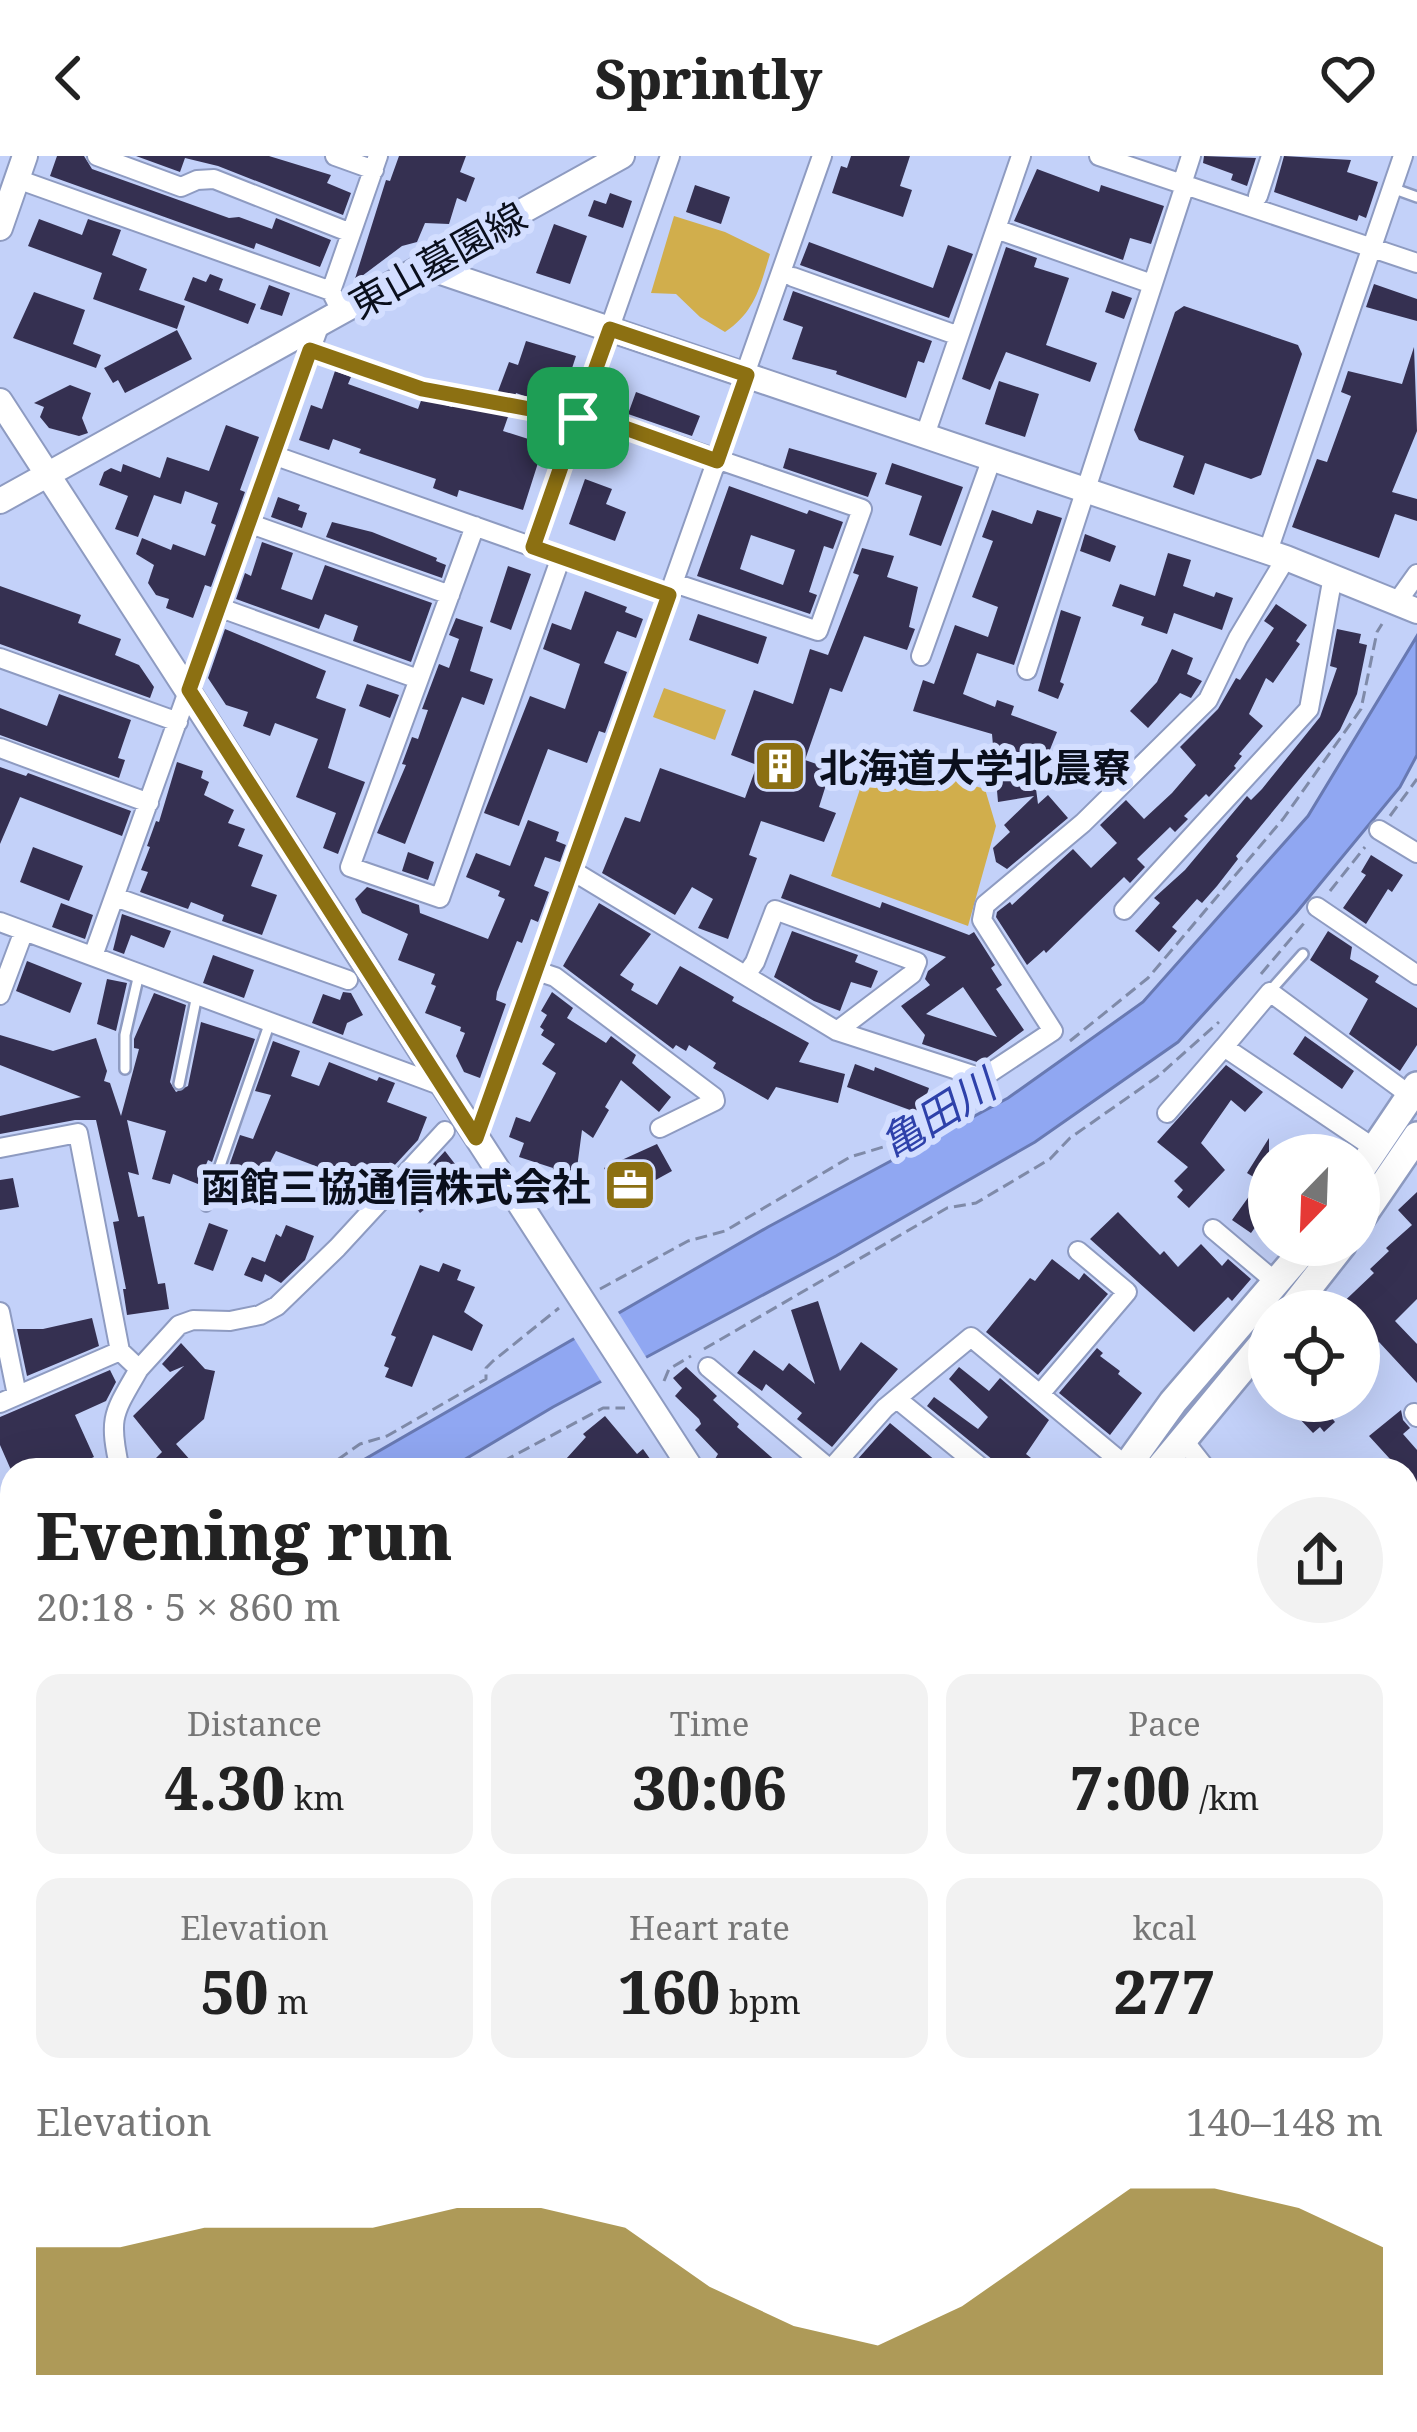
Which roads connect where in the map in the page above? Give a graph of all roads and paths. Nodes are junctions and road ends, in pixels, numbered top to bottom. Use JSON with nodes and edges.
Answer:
{"nodes":[{"id":1,"x":97,"y":156,"type":"edge"},
{"id":2,"x":335,"y":156,"type":"edge"},
{"id":3,"x":622,"y":156,"type":"edge"},
{"id":4,"x":670,"y":156,"type":"edge"},
{"id":5,"x":822,"y":156,"type":"edge"},
{"id":6,"x":1021,"y":156,"type":"edge"},
{"id":7,"x":1099,"y":156,"type":"edge"},
{"id":8,"x":1191,"y":156,"type":"edge"},
{"id":9,"x":1271,"y":156,"type":"edge"},
{"id":10,"x":1403,"y":156,"type":"edge"},
{"id":11,"x":376,"y":163,"type":"edge"},
{"id":12,"x":13,"y":181,"type":"edge"},
{"id":13,"x":1184,"y":184,"type":"junction"},
{"id":14,"x":1392,"y":188,"type":"junction"},
{"id":15,"x":1258,"y":196,"type":"dead end"},
{"id":16,"x":1417,"y":196,"type":"edge"},
{"id":17,"x":0,"y":228,"type":"edge"},
{"id":18,"x":996,"y":229,"type":"junction"},
{"id":19,"x":352,"y":233,"type":"junction"},
{"id":20,"x":1372,"y":247,"type":"junction"},
{"id":21,"x":1417,"y":262,"type":"edge"},
{"id":22,"x":426,"y":267,"type":"junction"},
{"id":23,"x":793,"y":277,"type":"dead end"},
{"id":24,"x":1152,"y":284,"type":"junction"},
{"id":25,"x":331,"y":308,"type":"junction"},
{"id":26,"x":610,"y":329,"type":"junction"},
{"id":27,"x":959,"y":336,"type":"junction"},
{"id":28,"x":310,"y":350,"type":"junction"},
{"id":29,"x":746,"y":375,"type":"junction"},
{"id":30,"x":0,"y":401,"type":"edge"},
{"id":31,"x":578,"y":418,"type":"junction"},
{"id":32,"x":925,"y":436,"type":"junction"},
{"id":33,"x":273,"y":455,"type":"junction"},
{"id":34,"x":992,"y":458,"type":"junction"},
{"id":35,"x":717,"y":461,"type":"junction"},
{"id":36,"x":46,"y":476,"type":"junction"},
{"id":37,"x":1084,"y":489,"type":"junction"},
{"id":38,"x":0,"y":501,"type":"edge"},
{"id":39,"x":248,"y":523,"type":"junction"},
{"id":40,"x":475,"y":526,"type":"junction"},
{"id":41,"x":533,"y":547,"type":"junction"},
{"id":42,"x":1277,"y":555,"type":"junction"},
{"id":43,"x":561,"y":556,"type":"junction"},
{"id":44,"x":1417,"y":574,"type":"edge"},
{"id":45,"x":1333,"y":576,"type":"junction"},
{"id":46,"x":672,"y":589,"type":"junction"},
{"id":47,"x":450,"y":595,"type":"junction"},
{"id":48,"x":1406,"y":606,"type":"edge"},
{"id":49,"x":218,"y":607,"type":"junction"},
{"id":50,"x":921,"y":656,"type":"dead end"},
{"id":51,"x":0,"y":658,"type":"edge"},
{"id":52,"x":1027,"y":670,"type":"dead end"},
{"id":53,"x":418,"y":680,"type":"junction"},
{"id":54,"x":189,"y":690,"type":"junction"},
{"id":55,"x":178,"y":722,"type":"junction"},
{"id":56,"x":0,"y":748,"type":"edge"},
{"id":57,"x":1417,"y":779,"type":"edge"},
{"id":58,"x":149,"y":803,"type":"junction"},
{"id":59,"x":1379,"y":830,"type":"junction"},
{"id":60,"x":1417,"y":853,"type":"edge"},
{"id":61,"x":573,"y":871,"type":"junction"},
{"id":62,"x":115,"y":897,"type":"junction"},
{"id":63,"x":1317,"y":907,"type":"junction"},
{"id":64,"x":1124,"y":910,"type":"dead end"},
{"id":65,"x":0,"y":922,"type":"edge"},
{"id":66,"x":24,"y":931,"type":"junction"},
{"id":67,"x":1303,"y":953,"type":"dead end"},
{"id":68,"x":93,"y":956,"type":"junction"},
{"id":69,"x":537,"y":971,"type":"junction"},
{"id":70,"x":139,"y":974,"type":"junction"},
{"id":71,"x":746,"y":975,"type":"junction"},
{"id":72,"x":1417,"y":975,"type":"edge"},
{"id":73,"x":348,"y":980,"type":"dead end"},
{"id":74,"x":1260,"y":990,"type":"junction"},
{"id":75,"x":0,"y":995,"type":"edge"},
{"id":76,"x":196,"y":995,"type":"junction"},
{"id":77,"x":1225,"y":1015,"type":"dead end"},
{"id":78,"x":270,"y":1022,"type":"junction"},
{"id":79,"x":837,"y":1031,"type":"junction"},
{"id":80,"x":1224,"y":1047,"type":"junction"},
{"id":81,"x":125,"y":1069,"type":"dead end"},
{"id":82,"x":179,"y":1084,"type":"dead end"},
{"id":83,"x":445,"y":1088,"type":"junction"},
{"id":84,"x":1414,"y":1091,"type":"edge"},
{"id":85,"x":1167,"y":1113,"type":"dead end"},
{"id":86,"x":660,"y":1128,"type":"dead end"},
{"id":87,"x":445,"y":1131,"type":"dead end"},
{"id":88,"x":1334,"y":1134,"type":"edge"},
{"id":89,"x":476,"y":1138,"type":"junction"},
{"id":90,"x":1380,"y":1141,"type":"edge"},
{"id":91,"x":0,"y":1148,"type":"edge"},
{"id":92,"x":1414,"y":1148,"type":"edge"},
{"id":93,"x":1380,"y":1193,"type":"edge"},
{"id":94,"x":206,"y":1206,"type":"dead end"},
{"id":95,"x":1213,"y":1229,"type":"dead end"},
{"id":96,"x":1078,"y":1251,"type":"dead end"},
{"id":97,"x":1291,"y":1266,"type":"edge"},
{"id":98,"x":1325,"y":1266,"type":"edge"},
{"id":99,"x":1277,"y":1283,"type":"junction"},
{"id":100,"x":1307,"y":1290,"type":"edge"},
{"id":101,"x":573,"y":1306,"type":"junction"},
{"id":102,"x":0,"y":1312,"type":"edge"},
{"id":103,"x":120,"y":1351,"type":"junction"},
{"id":104,"x":1248,"y":1361,"type":"edge"},
{"id":105,"x":708,"y":1367,"type":"dead end"},
{"id":106,"x":140,"y":1369,"type":"junction"},
{"id":107,"x":661,"y":1389,"type":"dead end"},
{"id":108,"x":1040,"y":1394,"type":"junction"},
{"id":109,"x":630,"y":1396,"type":"junction"},
{"id":110,"x":9,"y":1399,"type":"edge"},
{"id":111,"x":897,"y":1399,"type":"junction"},
{"id":112,"x":1182,"y":1438,"type":"junction"},
{"id":113,"x":117,"y":1458,"type":"edge"},
{"id":114,"x":340,"y":1458,"type":"edge"},
{"id":115,"x":509,"y":1458,"type":"edge"},
{"id":116,"x":682,"y":1458,"type":"edge"},
{"id":117,"x":817,"y":1458,"type":"edge"},
{"id":118,"x":842,"y":1458,"type":"edge"},
{"id":119,"x":969,"y":1458,"type":"edge"},
{"id":120,"x":1114,"y":1458,"type":"edge"},
{"id":121,"x":1132,"y":1458,"type":"edge"},
{"id":122,"x":1167,"y":1458,"type":"edge"},
{"id":123,"x":1198,"y":1458,"type":"edge"}],
"edges":[{"from":1,"to":19,"type":"street"},
{"from":2,"to":11,"type":"street"},
{"from":3,"to":22,"type":"street","name":"東山墓園線"},
{"from":4,"to":26,"type":"street"},
{"from":5,"to":29,"type":"street"},
{"from":6,"to":18,"type":"street"},
{"from":7,"to":13,"type":"street"},
{"from":8,"to":13,"type":"street"},
{"from":9,"to":15,"type":"street"},
{"from":10,"to":14,"type":"street"},
{"from":11,"to":19,"type":"street"},
{"from":12,"to":17,"type":"street"},
{"from":12,"to":25,"type":"street"},
{"from":13,"to":20,"type":"street"},
{"from":13,"to":24,"type":"street"},
{"from":14,"to":16,"type":"lane"},
{"from":14,"to":20,"type":"street"},
{"from":18,"to":24,"type":"street"},
{"from":18,"to":27,"type":"street"},
{"from":19,"to":25,"type":"street"},
{"from":20,"to":21,"type":"street"},
{"from":20,"to":42,"type":"street"},
{"from":22,"to":25,"type":"street","name":"東山墓園線"},
{"from":22,"to":26,"type":"street"},
{"from":23,"to":27,"type":"street"},
{"from":24,"to":37,"type":"street"},
{"from":25,"to":28,"type":"street"},
{"from":25,"to":36,"type":"street","name":"東山墓園線"},
{"from":26,"to":29,"type":"street"},
{"from":26,"to":31,"type":"street"},
{"from":27,"to":32,"type":"street"},
{"from":28,"to":31,"type":"lane"},
{"from":28,"to":33,"type":"street"},
{"from":29,"to":32,"type":"street"},
{"from":29,"to":35,"type":"street"},
{"from":30,"to":36,"type":"street"},
{"from":31,"to":35,"type":"street"},
{"from":31,"to":41,"type":"street"},
{"from":32,"to":34,"type":"street"},
{"from":33,"to":39,"type":"street"},
{"from":33,"to":40,"type":"street"},
{"from":34,"to":37,"type":"street"},
{"from":34,"to":50,"type":"street"},
{"from":35,"to":46,"type":"street"},
{"from":35,"to":46,"type":"street"},
{"from":36,"to":38,"type":"street","name":"東山墓園線"},
{"from":36,"to":54,"type":"street"},
{"from":37,"to":42,"type":"street"},
{"from":37,"to":52,"type":"street"},
{"from":39,"to":47,"type":"street"},
{"from":39,"to":49,"type":"street"},
{"from":40,"to":41,"type":"street"},
{"from":40,"to":47,"type":"street"},
{"from":41,"to":43,"type":"street"},
{"from":42,"to":45,"type":"street"},
{"from":42,"to":79,"type":"street"},
{"from":43,"to":46,"type":"street"},
{"from":43,"to":53,"type":"street"},
{"from":44,"to":48,"type":"street"},
{"from":45,"to":48,"type":"street"},
{"from":45,"to":64,"type":"street"},
{"from":46,"to":61,"type":"street"},
{"from":47,"to":53,"type":"street"},
{"from":49,"to":53,"type":"street"},
{"from":49,"to":54,"type":"street"},
{"from":51,"to":55,"type":"street"},
{"from":54,"to":55,"type":"street"},
{"from":54,"to":83,"type":"street"},
{"from":55,"to":58,"type":"street"},
{"from":56,"to":58,"type":"street"},
{"from":57,"to":59,"type":"path"},
{"from":58,"to":62,"type":"street"},
{"from":59,"to":60,"type":"street"},
{"from":59,"to":63,"type":"path"},
{"from":61,"to":69,"type":"street"},
{"from":61,"to":71,"type":"street"},
{"from":62,"to":68,"type":"street"},
{"from":62,"to":73,"type":"street"},
{"from":63,"to":72,"type":"street"},
{"from":63,"to":74,"type":"path"},
{"from":65,"to":66,"type":"street"},
{"from":66,"to":68,"type":"street"},
{"from":66,"to":75,"type":"street"},
{"from":67,"to":74,"type":"lane"},
{"from":68,"to":70,"type":"street"},
{"from":69,"to":86,"type":"street"},
{"from":69,"to":89,"type":"street"},
{"from":70,"to":76,"type":"street"},
{"from":70,"to":81,"type":"lane"},
{"from":71,"to":79,"type":"street"},
{"from":71,"to":79,"type":"street"},
{"from":74,"to":80,"type":"street"},
{"from":74,"to":84,"type":"street"},
{"from":76,"to":78,"type":"street"},
{"from":76,"to":82,"type":"lane"},
{"from":77,"to":107,"type":"path"},
{"from":78,"to":83,"type":"street"},
{"from":78,"to":94,"type":"lane"},
{"from":80,"to":85,"type":"street"},
{"from":80,"to":88,"type":"street"},
{"from":83,"to":89,"type":"street"},
{"from":84,"to":90,"type":"main road"},
{"from":87,"to":106,"type":"street"},
{"from":89,"to":101,"type":"street"},
{"from":91,"to":103,"type":"street"},
{"from":92,"to":93,"type":"main road"},
{"from":95,"to":99,"type":"street"},
{"from":96,"to":108,"type":"street"},
{"from":97,"to":99,"type":"main road"},
{"from":98,"to":100,"type":"main road"},
{"from":99,"to":121,"type":"main road"},
{"from":101,"to":109,"type":"street"},
{"from":101,"to":114,"type":"path"},
{"from":102,"to":110,"type":"street"},
{"from":103,"to":106,"type":"street"},
{"from":103,"to":110,"type":"street"},
{"from":104,"to":112,"type":"main road"},
{"from":105,"to":117,"type":"street"},
{"from":106,"to":113,"type":"street"},
{"from":108,"to":111,"type":"street"},
{"from":108,"to":120,"type":"street"},
{"from":109,"to":115,"type":"path"},
{"from":109,"to":116,"type":"street"},
{"from":111,"to":118,"type":"street"},
{"from":111,"to":119,"type":"street"},
{"from":112,"to":122,"type":"main road"},
{"from":112,"to":123,"type":"street"}]}
